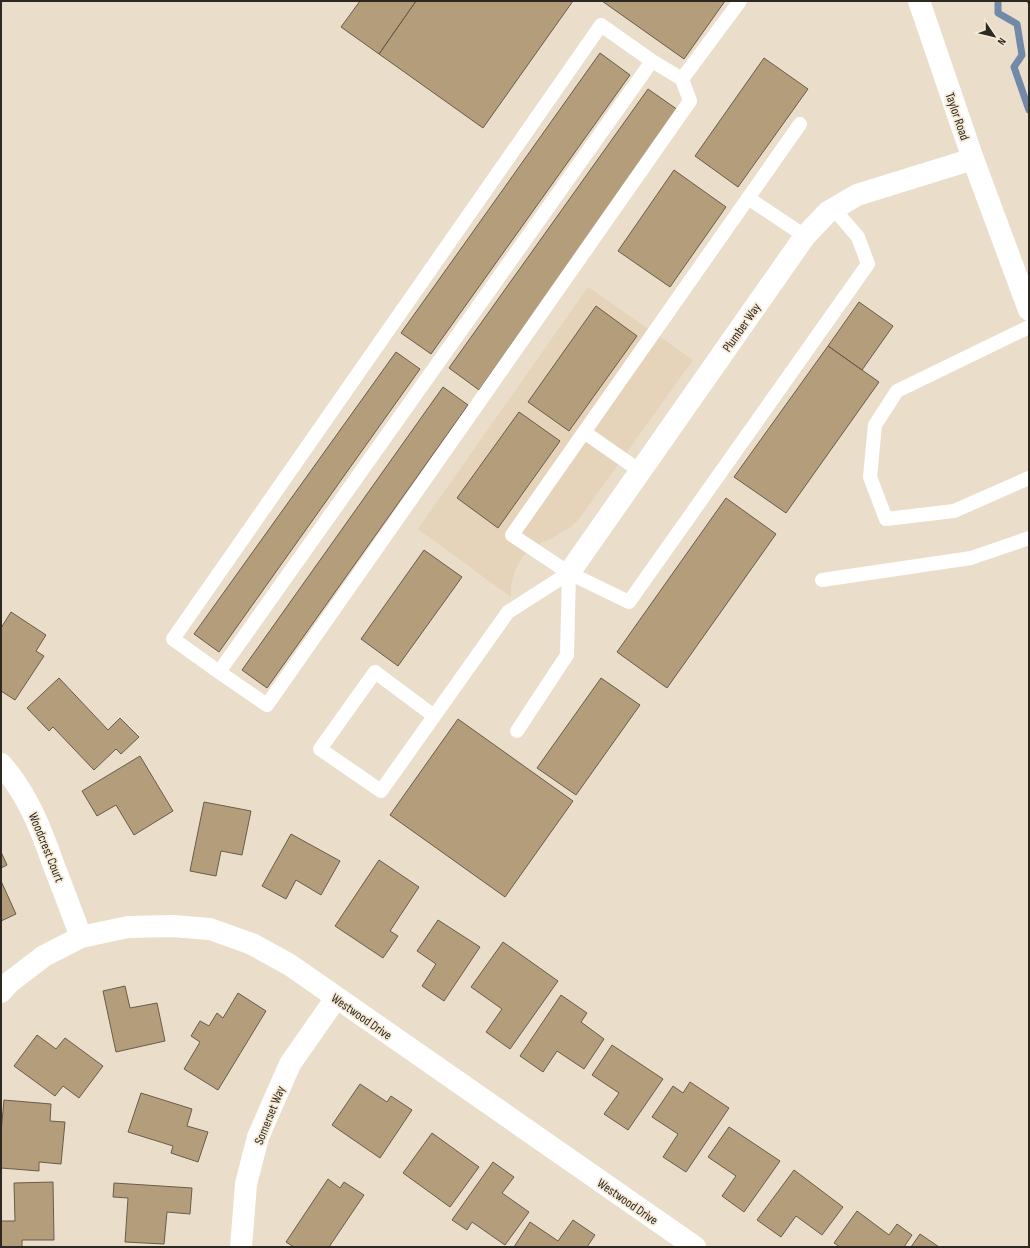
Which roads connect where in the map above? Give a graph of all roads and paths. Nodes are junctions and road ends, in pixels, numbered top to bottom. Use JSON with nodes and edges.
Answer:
{"nodes":[{"id":1,"x":740,"y":1,"type":"edge"},
{"id":2,"x":919,"y":1,"type":"edge"},
{"id":3,"x":652,"y":61,"type":"junction"},
{"id":4,"x":682,"y":78,"type":"junction"},
{"id":5,"x":800,"y":124,"type":"dead end"},
{"id":6,"x":973,"y":159,"type":"junction"},
{"id":7,"x":748,"y":198,"type":"junction"},
{"id":8,"x":834,"y":209,"type":"junction"},
{"id":9,"x":805,"y":236,"type":"junction"},
{"id":10,"x":1029,"y":310,"type":"edge"},
{"id":11,"x":1029,"y":327,"type":"edge"},
{"id":12,"x":584,"y":432,"type":"junction"},
{"id":13,"x":640,"y":471,"type":"junction"},
{"id":14,"x":1029,"y":478,"type":"edge"},
{"id":15,"x":1029,"y":538,"type":"edge"},
{"id":16,"x":569,"y":573,"type":"junction"},
{"id":17,"x":822,"y":580,"type":"dead end"},
{"id":18,"x":219,"y":672,"type":"junction"},
{"id":19,"x":434,"y":716,"type":"junction"},
{"id":20,"x":517,"y":731,"type":"dead end"},
{"id":21,"x":1,"y":764,"type":"edge"},
{"id":22,"x":81,"y":937,"type":"junction"},
{"id":23,"x":1,"y":992,"type":"edge"},
{"id":24,"x":336,"y":998,"type":"junction"},
{"id":25,"x":241,"y":1247,"type":"edge"},
{"id":26,"x":695,"y":1247,"type":"edge"}],
"edges":[{"from":1,"to":4,"type":"lane"},
{"from":2,"to":6,"type":"street","name":"Taylor Road"},
{"from":3,"to":4,"type":"lane"},
{"from":3,"to":18,"type":"lane"},
{"from":3,"to":18,"type":"lane"},
{"from":4,"to":18,"type":"lane"},
{"from":5,"to":7,"type":"lane"},
{"from":6,"to":8,"type":"street","name":"Plumber Way"},
{"from":6,"to":10,"type":"street","name":"Taylor Road"},
{"from":7,"to":9,"type":"lane"},
{"from":7,"to":12,"type":"lane"},
{"from":8,"to":9,"type":"street","name":"Plumber Way"},
{"from":8,"to":16,"type":"lane"},
{"from":9,"to":13,"type":"street","name":"Plumber Way"},
{"from":11,"to":14,"type":"lane"},
{"from":12,"to":13,"type":"lane"},
{"from":12,"to":16,"type":"lane"},
{"from":13,"to":16,"type":"street","name":"Plumber Way"},
{"from":15,"to":17,"type":"lane"},
{"from":16,"to":19,"type":"lane"},
{"from":16,"to":20,"type":"lane"},
{"from":19,"to":19,"type":"lane"},
{"from":21,"to":22,"type":"street","name":"Woodcrest Court"},
{"from":22,"to":23,"type":"street","name":"Westwood Drive"},
{"from":22,"to":24,"type":"street","name":"Westwood Drive"},
{"from":24,"to":25,"type":"street","name":"Somerset Way"},
{"from":24,"to":26,"type":"street","name":"Westwood Drive"}]}
